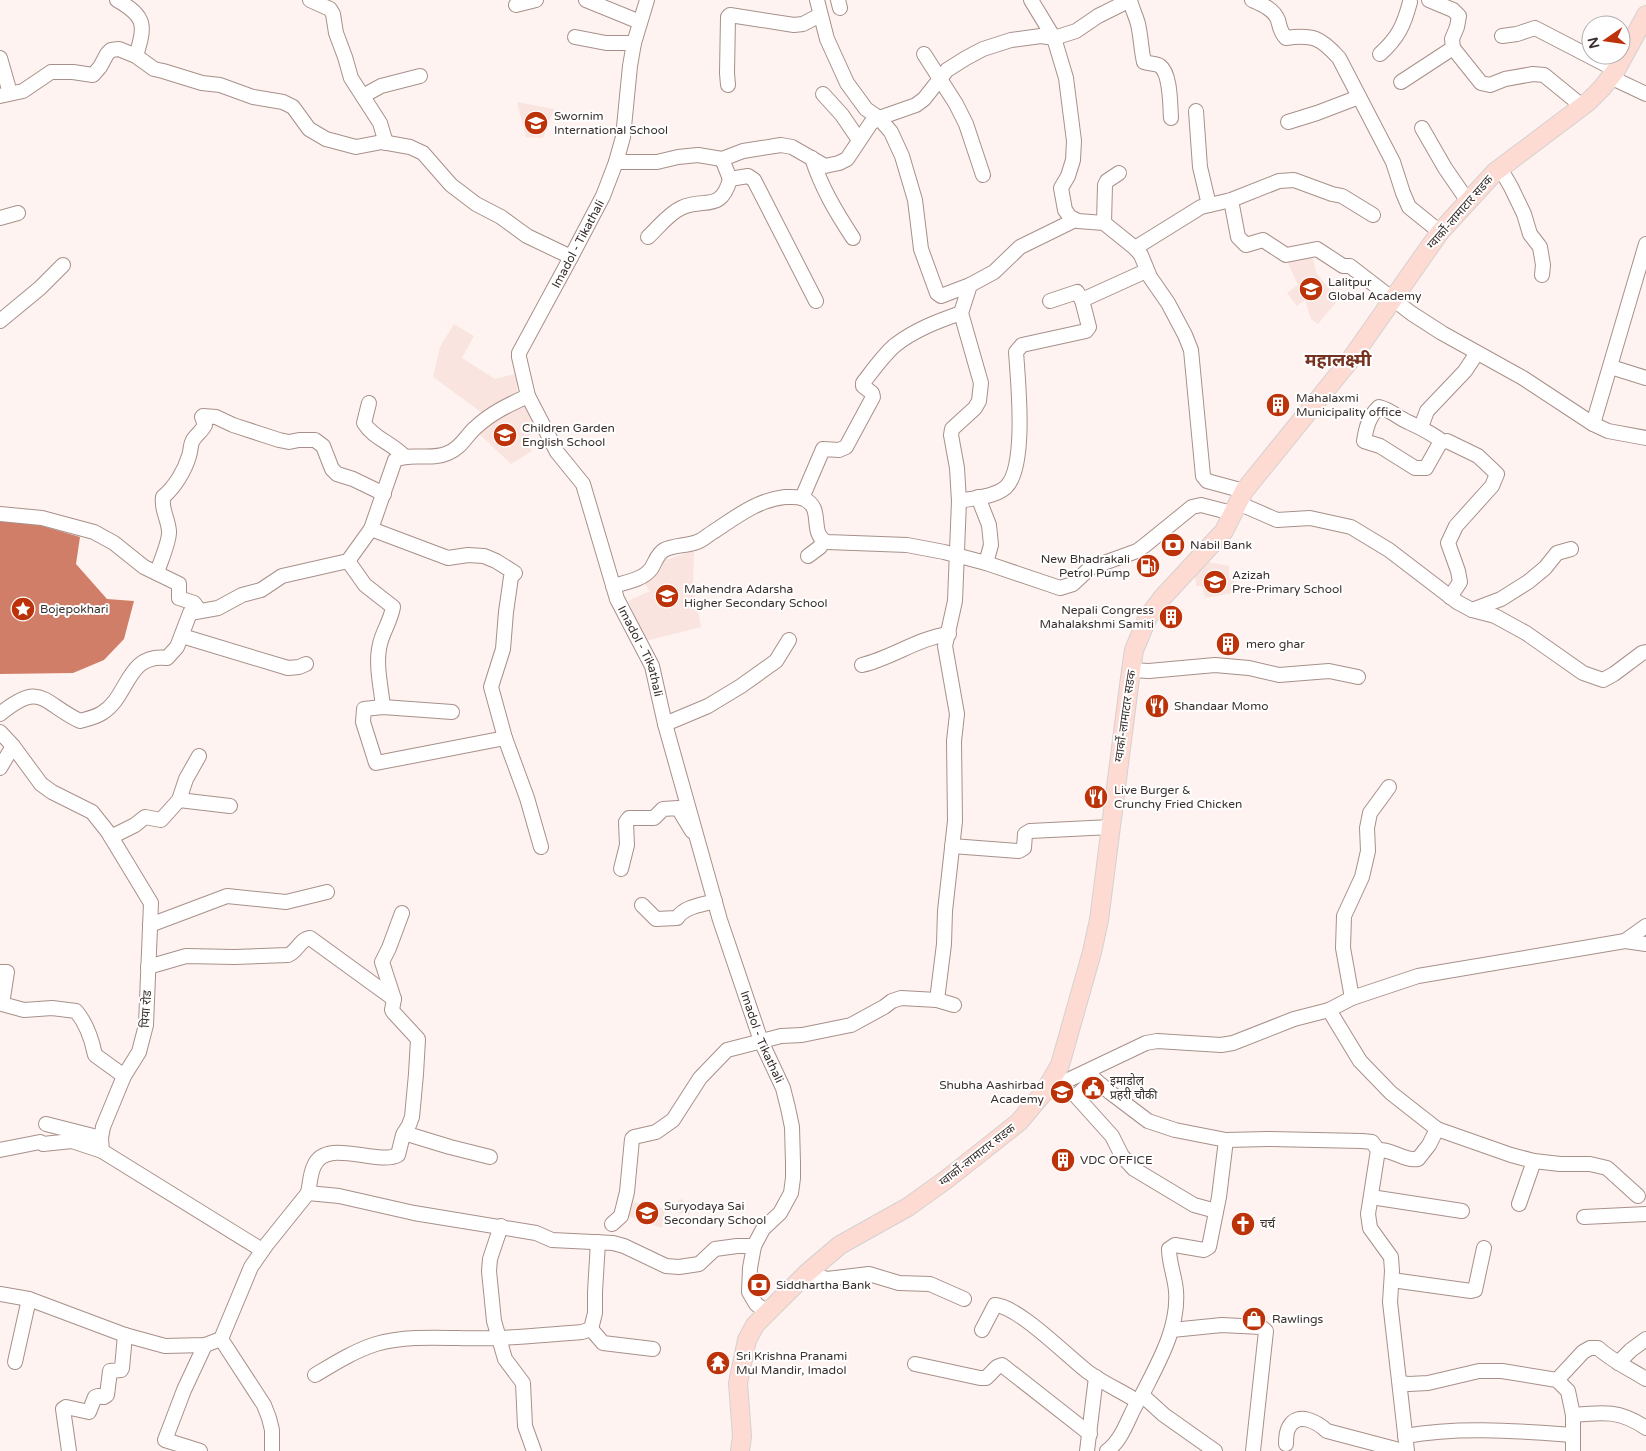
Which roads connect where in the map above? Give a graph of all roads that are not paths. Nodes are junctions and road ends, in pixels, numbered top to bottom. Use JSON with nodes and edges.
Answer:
{"nodes":[{"id":1,"x":310,"y":0,"type":"edge"},
{"id":2,"x":536,"y":0,"type":"edge"},
{"id":3,"x":586,"y":0,"type":"edge"},
{"id":4,"x":647,"y":0,"type":"edge"},
{"id":5,"x":817,"y":0,"type":"edge"},
{"id":6,"x":1031,"y":0,"type":"edge"},
{"id":7,"x":1130,"y":0,"type":"edge"},
{"id":8,"x":1252,"y":0,"type":"edge"},
{"id":9,"x":1427,"y":0,"type":"edge"},
{"id":10,"x":122,"y":1,"type":"edge"},
{"id":11,"x":1404,"y":1,"type":"edge"},
{"id":12,"x":516,"y":5,"type":"dead end"},
{"id":13,"x":1457,"y":5,"type":"edge"},
{"id":14,"x":820,"y":14,"type":"junction"},
{"id":15,"x":1646,"y":15,"type":"edge"},
{"id":16,"x":640,"y":22,"type":"junction"},
{"id":17,"x":1502,"y":36,"type":"dead end"},
{"id":18,"x":575,"y":37,"type":"dead end"},
{"id":19,"x":1054,"y":38,"type":"junction"},
{"id":20,"x":634,"y":43,"type":"junction"},
{"id":21,"x":1453,"y":48,"type":"junction"},
{"id":22,"x":924,"y":54,"type":"dead end"},
{"id":23,"x":1380,"y":54,"type":"dead end"},
{"id":24,"x":136,"y":56,"type":"junction"},
{"id":25,"x":0,"y":58,"type":"edge"},
{"id":26,"x":1613,"y":73,"type":"junction"},
{"id":27,"x":420,"y":76,"type":"dead end"},
{"id":28,"x":940,"y":79,"type":"junction"},
{"id":29,"x":1401,"y":82,"type":"dead end"},
{"id":30,"x":728,"y":85,"type":"dead end"},
{"id":31,"x":823,"y":94,"type":"dead end"},
{"id":32,"x":1646,"y":94,"type":"edge"},
{"id":33,"x":5,"y":95,"type":"edge"},
{"id":34,"x":363,"y":96,"type":"junction"},
{"id":35,"x":1359,"y":97,"type":"junction"},
{"id":36,"x":1582,"y":106,"type":"junction"},
{"id":37,"x":1196,"y":111,"type":"dead end"},
{"id":38,"x":879,"y":118,"type":"junction"},
{"id":39,"x":1171,"y":118,"type":"dead end"},
{"id":40,"x":1288,"y":122,"type":"dead end"},
{"id":41,"x":1422,"y":128,"type":"dead end"},
{"id":42,"x":859,"y":140,"type":"junction"},
{"id":43,"x":386,"y":142,"type":"junction"},
{"id":44,"x":722,"y":158,"type":"junction"},
{"id":45,"x":812,"y":158,"type":"junction"},
{"id":46,"x":616,"y":162,"type":"junction"},
{"id":47,"x":1500,"y":168,"type":"junction"},
{"id":48,"x":1119,"y":173,"type":"dead end"},
{"id":49,"x":983,"y":175,"type":"dead end"},
{"id":50,"x":730,"y":179,"type":"junction"},
{"id":51,"x":1231,"y":200,"type":"junction"},
{"id":52,"x":1468,"y":200,"type":"junction"},
{"id":53,"x":1209,"y":204,"type":"junction"},
{"id":54,"x":18,"y":213,"type":"dead end"},
{"id":55,"x":1373,"y":215,"type":"dead end"},
{"id":56,"x":0,"y":218,"type":"edge"},
{"id":57,"x":1075,"y":220,"type":"junction"},
{"id":58,"x":1104,"y":223,"type":"junction"},
{"id":59,"x":1440,"y":232,"type":"junction"},
{"id":60,"x":648,"y":237,"type":"dead end"},
{"id":61,"x":853,"y":238,"type":"dead end"},
{"id":62,"x":1135,"y":248,"type":"junction"},
{"id":63,"x":1645,"y":250,"type":"edge"},
{"id":64,"x":571,"y":257,"type":"junction"},
{"id":65,"x":63,"y":265,"type":"dead end"},
{"id":66,"x":1146,"y":271,"type":"junction"},
{"id":67,"x":1542,"y":276,"type":"dead end"},
{"id":68,"x":970,"y":285,"type":"junction"},
{"id":69,"x":1082,"y":300,"type":"junction"},
{"id":70,"x":1392,"y":300,"type":"junction"},
{"id":71,"x":816,"y":301,"type":"dead end"},
{"id":72,"x":1050,"y":301,"type":"dead end"},
{"id":73,"x":962,"y":313,"type":"junction"},
{"id":74,"x":0,"y":320,"type":"edge"},
{"id":75,"x":1477,"y":353,"type":"junction"},
{"id":76,"x":1610,"y":367,"type":"junction"},
{"id":77,"x":1646,"y":378,"type":"edge"},
{"id":78,"x":528,"y":396,"type":"junction"},
{"id":79,"x":369,"y":403,"type":"dead end"},
{"id":80,"x":1593,"y":424,"type":"junction"},
{"id":81,"x":1421,"y":427,"type":"junction"},
{"id":82,"x":1646,"y":438,"type":"edge"},
{"id":83,"x":1443,"y":442,"type":"junction"},
{"id":84,"x":404,"y":456,"type":"junction"},
{"id":85,"x":384,"y":494,"type":"junction"},
{"id":86,"x":978,"y":497,"type":"junction"},
{"id":87,"x":802,"y":498,"type":"junction"},
{"id":88,"x":959,"y":502,"type":"junction"},
{"id":89,"x":1238,"y":502,"type":"junction"},
{"id":90,"x":0,"y":514,"type":"edge"},
{"id":91,"x":371,"y":529,"type":"junction"},
{"id":92,"x":823,"y":540,"type":"junction"},
{"id":93,"x":1571,"y":549,"type":"dead end"},
{"id":94,"x":808,"y":556,"type":"dead end"},
{"id":95,"x":957,"y":556,"type":"junction"},
{"id":96,"x":348,"y":561,"type":"junction"},
{"id":97,"x":986,"y":564,"type":"junction"},
{"id":98,"x":157,"y":573,"type":"junction"},
{"id":99,"x":613,"y":586,"type":"junction"},
{"id":100,"x":1450,"y":597,"type":"junction"},
{"id":101,"x":1472,"y":610,"type":"junction"},
{"id":102,"x":200,"y":611,"type":"junction"},
{"id":103,"x":948,"y":634,"type":"junction"},
{"id":104,"x":182,"y":636,"type":"junction"},
{"id":105,"x":790,"y":640,"type":"dead end"},
{"id":106,"x":1646,"y":652,"type":"edge"},
{"id":107,"x":306,"y":664,"type":"dead end"},
{"id":108,"x":862,"y":665,"type":"dead end"},
{"id":109,"x":1131,"y":670,"type":"junction"},
{"id":110,"x":1358,"y":678,"type":"dead end"},
{"id":111,"x":383,"y":707,"type":"junction"},
{"id":112,"x":452,"y":712,"type":"dead end"},
{"id":113,"x":0,"y":714,"type":"edge"},
{"id":114,"x":665,"y":724,"type":"junction"},
{"id":115,"x":0,"y":732,"type":"edge"},
{"id":116,"x":505,"y":738,"type":"junction"},
{"id":117,"x":13,"y":746,"type":"junction"},
{"id":118,"x":199,"y":756,"type":"dead end"},
{"id":119,"x":0,"y":768,"type":"edge"},
{"id":120,"x":1389,"y":787,"type":"dead end"},
{"id":121,"x":179,"y":800,"type":"junction"},
{"id":122,"x":230,"y":806,"type":"dead end"},
{"id":123,"x":1111,"y":827,"type":"junction"},
{"id":124,"x":111,"y":837,"type":"junction"},
{"id":125,"x":699,"y":842,"type":"junction"},
{"id":126,"x":952,"y":846,"type":"junction"},
{"id":127,"x":541,"y":847,"type":"dead end"},
{"id":128,"x":621,"y":869,"type":"dead end"},
{"id":129,"x":327,"y":892,"type":"dead end"},
{"id":130,"x":715,"y":901,"type":"junction"},
{"id":131,"x":642,"y":905,"type":"dead end"},
{"id":132,"x":402,"y":914,"type":"dead end"},
{"id":133,"x":150,"y":925,"type":"junction"},
{"id":134,"x":1646,"y":926,"type":"edge"},
{"id":135,"x":1625,"y":941,"type":"junction"},
{"id":136,"x":1646,"y":944,"type":"edge"},
{"id":137,"x":148,"y":967,"type":"junction"},
{"id":138,"x":0,"y":972,"type":"edge"},
{"id":139,"x":1352,"y":998,"type":"junction"},
{"id":140,"x":394,"y":999,"type":"junction"},
{"id":141,"x":937,"y":1000,"type":"junction"},
{"id":142,"x":954,"y":1005,"type":"dead end"},
{"id":143,"x":1329,"y":1010,"type":"junction"},
{"id":144,"x":761,"y":1041,"type":"junction"},
{"id":145,"x":1092,"y":1075,"type":"junction"},
{"id":146,"x":124,"y":1076,"type":"junction"},
{"id":147,"x":1045,"y":1091,"type":"junction"},
{"id":148,"x":46,"y":1124,"type":"dead end"},
{"id":149,"x":1437,"y":1128,"type":"junction"},
{"id":150,"x":404,"y":1133,"type":"junction"},
{"id":151,"x":1226,"y":1140,"type":"junction"},
{"id":152,"x":101,"y":1144,"type":"junction"},
{"id":153,"x":0,"y":1150,"type":"edge"},
{"id":154,"x":1378,"y":1150,"type":"junction"},
{"id":155,"x":490,"y":1157,"type":"dead end"},
{"id":156,"x":1534,"y":1161,"type":"junction"},
{"id":157,"x":308,"y":1193,"type":"junction"},
{"id":158,"x":1638,"y":1196,"type":"dead end"},
{"id":159,"x":1371,"y":1197,"type":"junction"},
{"id":160,"x":1519,"y":1204,"type":"dead end"},
{"id":161,"x":1216,"y":1211,"type":"junction"},
{"id":162,"x":1462,"y":1211,"type":"dead end"},
{"id":163,"x":1646,"y":1214,"type":"edge"},
{"id":164,"x":1584,"y":1217,"type":"dead end"},
{"id":165,"x":612,"y":1224,"type":"dead end"},
{"id":166,"x":501,"y":1226,"type":"junction"},
{"id":167,"x":598,"y":1242,"type":"junction"},
{"id":168,"x":754,"y":1246,"type":"junction"},
{"id":169,"x":1484,"y":1248,"type":"dead end"},
{"id":170,"x":262,"y":1250,"type":"junction"},
{"id":171,"x":808,"y":1273,"type":"junction"},
{"id":172,"x":1392,"y":1280,"type":"junction"},
{"id":173,"x":0,"y":1294,"type":"edge"},
{"id":174,"x":29,"y":1298,"type":"junction"},
{"id":175,"x":964,"y":1299,"type":"dead end"},
{"id":176,"x":767,"y":1312,"type":"junction"},
{"id":177,"x":591,"y":1329,"type":"junction"},
{"id":178,"x":982,"y":1330,"type":"dead end"},
{"id":179,"x":1172,"y":1330,"type":"junction"},
{"id":180,"x":125,"y":1335,"type":"junction"},
{"id":181,"x":221,"y":1338,"type":"junction"},
{"id":182,"x":499,"y":1338,"type":"junction"},
{"id":183,"x":1646,"y":1339,"type":"edge"},
{"id":184,"x":205,"y":1346,"type":"junction"},
{"id":185,"x":653,"y":1349,"type":"dead end"},
{"id":186,"x":15,"y":1362,"type":"dead end"},
{"id":187,"x":1618,"y":1363,"type":"junction"},
{"id":188,"x":915,"y":1364,"type":"dead end"},
{"id":189,"x":315,"y":1375,"type":"dead end"},
{"id":190,"x":1096,"y":1377,"type":"junction"},
{"id":191,"x":1557,"y":1380,"type":"junction"},
{"id":192,"x":1646,"y":1380,"type":"edge"},
{"id":193,"x":1400,"y":1383,"type":"junction"},
{"id":194,"x":1140,"y":1398,"type":"junction"},
{"id":195,"x":1573,"y":1415,"type":"junction"},
{"id":196,"x":1646,"y":1428,"type":"edge"},
{"id":197,"x":1090,"y":1434,"type":"junction"},
{"id":198,"x":1573,"y":1435,"type":"junction"},
{"id":199,"x":1405,"y":1436,"type":"junction"},
{"id":200,"x":1286,"y":1444,"type":"dead end"},
{"id":201,"x":164,"y":1446,"type":"edge"},
{"id":202,"x":69,"y":1451,"type":"edge"},
{"id":203,"x":200,"y":1451,"type":"edge"},
{"id":204,"x":272,"y":1451,"type":"edge"},
{"id":205,"x":534,"y":1451,"type":"edge"},
{"id":206,"x":740,"y":1451,"type":"edge"},
{"id":207,"x":1087,"y":1451,"type":"edge"},
{"id":208,"x":1107,"y":1451,"type":"edge"},
{"id":209,"x":1215,"y":1451,"type":"edge"},
{"id":210,"x":1253,"y":1451,"type":"edge"},
{"id":211,"x":1403,"y":1451,"type":"edge"},
{"id":212,"x":1407,"y":1451,"type":"edge"},
{"id":213,"x":1573,"y":1451,"type":"edge"}],
"edges":[{"from":1,"to":34,"type":"street"},
{"from":2,"to":12,"type":"street"},
{"from":3,"to":16,"type":"street"},
{"from":4,"to":16,"type":"street","name":"Imadol - Tikathali"},
{"from":5,"to":14,"type":"street"},
{"from":6,"to":19,"type":"street"},
{"from":7,"to":19,"type":"street"},
{"from":7,"to":39,"type":"street"},
{"from":8,"to":35,"type":"street"},
{"from":9,"to":11,"type":"street"},
{"from":9,"to":13,"type":"street"},
{"from":10,"to":24,"type":"street"},
{"from":11,"to":23,"type":"street"},
{"from":13,"to":21,"type":"street"},
{"from":14,"to":30,"type":"street"},
{"from":14,"to":38,"type":"street"},
{"from":15,"to":26,"type":"main road","name":"ग्वार्को-लामाटार सडक"},
{"from":16,"to":20,"type":"street","name":"Imadol - Tikathali"},
{"from":17,"to":26,"type":"street"},
{"from":18,"to":20,"type":"street"},
{"from":19,"to":28,"type":"street"},
{"from":19,"to":57,"type":"street"},
{"from":20,"to":46,"type":"street","name":"Imadol - Tikathali"},
{"from":21,"to":29,"type":"street"},
{"from":21,"to":36,"type":"street"},
{"from":22,"to":28,"type":"street"},
{"from":24,"to":33,"type":"street"},
{"from":24,"to":43,"type":"street"},
{"from":25,"to":33,"type":"street"},
{"from":26,"to":32,"type":"street"},
{"from":26,"to":36,"type":"main road","name":"ग्वार्को-लामाटार सडक"},
{"from":27,"to":34,"type":"street"},
{"from":28,"to":38,"type":"street"},
{"from":28,"to":49,"type":"street"},
{"from":31,"to":42,"type":"street"},
{"from":34,"to":43,"type":"street"},
{"from":35,"to":40,"type":"street"},
{"from":35,"to":59,"type":"street"},
{"from":36,"to":47,"type":"main road","name":"ग्वार्को-लामाटार सडक"},
{"from":37,"to":53,"type":"street"},
{"from":38,"to":42,"type":"street"},
{"from":38,"to":68,"type":"street"},
{"from":41,"to":52,"type":"street"},
{"from":42,"to":45,"type":"street"},
{"from":43,"to":64,"type":"street"},
{"from":44,"to":45,"type":"street"},
{"from":44,"to":46,"type":"street"},
{"from":44,"to":50,"type":"street"},
{"from":45,"to":61,"type":"street"},
{"from":46,"to":64,"type":"street","name":"Imadol - Tikathali"},
{"from":47,"to":52,"type":"main road","name":"ग्वार्को-लामाटार सडक"},
{"from":47,"to":67,"type":"street"},
{"from":48,"to":58,"type":"street"},
{"from":50,"to":60,"type":"street"},
{"from":50,"to":71,"type":"street"},
{"from":51,"to":53,"type":"street"},
{"from":51,"to":55,"type":"street"},
{"from":51,"to":70,"type":"street"},
{"from":52,"to":59,"type":"main road","name":"ग्वार्को-लामाटार सडक"},
{"from":53,"to":62,"type":"street"},
{"from":54,"to":56,"type":"street"},
{"from":57,"to":58,"type":"street"},
{"from":57,"to":68,"type":"street"},
{"from":58,"to":62,"type":"street"},
{"from":59,"to":70,"type":"main road","name":"ग्वार्को-लामाटार सडक"},
{"from":62,"to":66,"type":"street"},
{"from":63,"to":76,"type":"street"},
{"from":64,"to":78,"type":"street","name":"Imadol - Tikathali"},
{"from":65,"to":74,"type":"street"},
{"from":66,"to":69,"type":"street"},
{"from":66,"to":89,"type":"street"},
{"from":68,"to":73,"type":"street"},
{"from":69,"to":72,"type":"street"},
{"from":69,"to":86,"type":"street"},
{"from":70,"to":75,"type":"street"},
{"from":70,"to":89,"type":"main road","name":"ग्वार्को-लामाटार सडक"},
{"from":73,"to":87,"type":"street"},
{"from":73,"to":88,"type":"street"},
{"from":75,"to":80,"type":"street"},
{"from":75,"to":81,"type":"street"},
{"from":76,"to":77,"type":"street"},
{"from":76,"to":80,"type":"street"},
{"from":78,"to":84,"type":"street"},
{"from":78,"to":99,"type":"street","name":"Imadol - Tikathali"},
{"from":79,"to":84,"type":"street"},
{"from":80,"to":82,"type":"street"},
{"from":81,"to":83,"type":"street"},
{"from":81,"to":83,"type":"street"},
{"from":83,"to":100,"type":"street"},
{"from":84,"to":85,"type":"street"},
{"from":85,"to":91,"type":"street"},
{"from":85,"to":98,"type":"street"},
{"from":86,"to":88,"type":"street"},
{"from":86,"to":97,"type":"street"},
{"from":87,"to":92,"type":"street"},
{"from":87,"to":99,"type":"street"},
{"from":88,"to":95,"type":"street"},
{"from":89,"to":97,"type":"street"},
{"from":89,"to":100,"type":"street"},
{"from":89,"to":109,"type":"main road","name":"ग्वार्को-लामाटार सडक"},
{"from":90,"to":98,"type":"street"},
{"from":91,"to":96,"type":"street"},
{"from":91,"to":116,"type":"street"},
{"from":92,"to":94,"type":"street"},
{"from":92,"to":95,"type":"street"},
{"from":93,"to":101,"type":"street"},
{"from":95,"to":97,"type":"street"},
{"from":95,"to":103,"type":"street"},
{"from":96,"to":102,"type":"street"},
{"from":96,"to":111,"type":"street"},
{"from":98,"to":102,"type":"street"},
{"from":99,"to":114,"type":"street","name":"Imadol - Tikathali"},
{"from":100,"to":101,"type":"street"},
{"from":101,"to":106,"type":"street"},
{"from":102,"to":104,"type":"street"},
{"from":103,"to":108,"type":"street"},
{"from":103,"to":126,"type":"street"},
{"from":104,"to":107,"type":"street"},
{"from":104,"to":113,"type":"street"},
{"from":105,"to":114,"type":"street"},
{"from":109,"to":110,"type":"street"},
{"from":109,"to":123,"type":"main road","name":"ग्वार्को-लामाटार सडक"},
{"from":111,"to":112,"type":"street"},
{"from":111,"to":116,"type":"street"},
{"from":114,"to":125,"type":"street","name":"Imadol - Tikathali"},
{"from":115,"to":117,"type":"street","name":"पिया रोड"},
{"from":116,"to":127,"type":"street"},
{"from":117,"to":119,"type":"street"},
{"from":117,"to":124,"type":"street","name":"पिया रोड"},
{"from":118,"to":121,"type":"street"},
{"from":120,"to":139,"type":"street"},
{"from":121,"to":122,"type":"street"},
{"from":121,"to":124,"type":"street"},
{"from":123,"to":126,"type":"street"},
{"from":123,"to":147,"type":"main road","name":"ग्वार्को-लामाटार सडक"},
{"from":124,"to":133,"type":"street","name":"पिया रोड"},
{"from":125,"to":128,"type":"street"},
{"from":125,"to":130,"type":"street","name":"Imadol - Tikathali"},
{"from":126,"to":141,"type":"street"},
{"from":129,"to":133,"type":"street"},
{"from":130,"to":131,"type":"street"},
{"from":130,"to":144,"type":"street","name":"Imadol - Tikathali"},
{"from":132,"to":140,"type":"street"},
{"from":133,"to":137,"type":"street","name":"पिया रोड"},
{"from":134,"to":135,"type":"street"},
{"from":135,"to":136,"type":"street"},
{"from":135,"to":139,"type":"street"},
{"from":137,"to":140,"type":"street"},
{"from":137,"to":146,"type":"street","name":"पिया रोड"},
{"from":138,"to":146,"type":"street"},
{"from":139,"to":143,"type":"street"},
{"from":140,"to":150,"type":"street"},
{"from":141,"to":142,"type":"street"},
{"from":141,"to":144,"type":"street"},
{"from":143,"to":145,"type":"street"},
{"from":143,"to":149,"type":"street"},
{"from":144,"to":165,"type":"street"},
{"from":144,"to":168,"type":"street","name":"Imadol - Tikathali"},
{"from":145,"to":147,"type":"street"},
{"from":145,"to":151,"type":"street"},
{"from":145,"to":161,"type":"street"},
{"from":146,"to":152,"type":"street","name":"पिया रोड"},
{"from":147,"to":171,"type":"main road","name":"ग्वार्को-लामाटार सडक"},
{"from":148,"to":152,"type":"street"},
{"from":149,"to":154,"type":"street"},
{"from":149,"to":156,"type":"street"},
{"from":150,"to":155,"type":"street"},
{"from":150,"to":157,"type":"street"},
{"from":151,"to":154,"type":"street"},
{"from":151,"to":161,"type":"street"},
{"from":152,"to":153,"type":"street"},
{"from":152,"to":170,"type":"street"},
{"from":154,"to":159,"type":"street"},
{"from":156,"to":158,"type":"street"},
{"from":156,"to":160,"type":"street"},
{"from":157,"to":166,"type":"street"},
{"from":157,"to":170,"type":"street"},
{"from":159,"to":162,"type":"street"},
{"from":159,"to":172,"type":"street"},
{"from":161,"to":179,"type":"street"},
{"from":163,"to":164,"type":"street"},
{"from":166,"to":167,"type":"street"},
{"from":166,"to":182,"type":"street"},
{"from":167,"to":168,"type":"street"},
{"from":167,"to":177,"type":"street"},
{"from":168,"to":176,"type":"street","name":"Imadol - Tikathali"},
{"from":169,"to":172,"type":"street"},
{"from":170,"to":181,"type":"street"},
{"from":171,"to":175,"type":"street"},
{"from":171,"to":176,"type":"main road","name":"ग्वार्को-लामाटार सडक"},
{"from":172,"to":193,"type":"street"},
{"from":173,"to":174,"type":"street"},
{"from":174,"to":180,"type":"street"},
{"from":174,"to":186,"type":"street"},
{"from":176,"to":206,"type":"main road","name":"ग्वार्को-लामाटार सडक"},
{"from":177,"to":182,"type":"street"},
{"from":177,"to":185,"type":"street"},
{"from":178,"to":190,"type":"street"},
{"from":179,"to":194,"type":"street"},
{"from":179,"to":210,"type":"street"},
{"from":180,"to":184,"type":"street"},
{"from":180,"to":202,"type":"street"},
{"from":181,"to":184,"type":"street"},
{"from":181,"to":204,"type":"street"},
{"from":182,"to":189,"type":"street"},
{"from":182,"to":205,"type":"street"},
{"from":183,"to":187,"type":"street"},
{"from":184,"to":201,"type":"street"},
{"from":187,"to":191,"type":"street"},
{"from":187,"to":192,"type":"street"},
{"from":188,"to":197,"type":"street"},
{"from":190,"to":194,"type":"street"},
{"from":190,"to":197,"type":"street"},
{"from":191,"to":193,"type":"street"},
{"from":191,"to":195,"type":"street"},
{"from":193,"to":199,"type":"street"},
{"from":194,"to":208,"type":"street"},
{"from":194,"to":209,"type":"street"},
{"from":195,"to":196,"type":"street"},
{"from":195,"to":198,"type":"street"},
{"from":197,"to":207,"type":"street"},
{"from":198,"to":199,"type":"street"},
{"from":198,"to":213,"type":"street"},
{"from":199,"to":212,"type":"street"},
{"from":200,"to":211,"type":"street"},
{"from":201,"to":203,"type":"street"}]}
